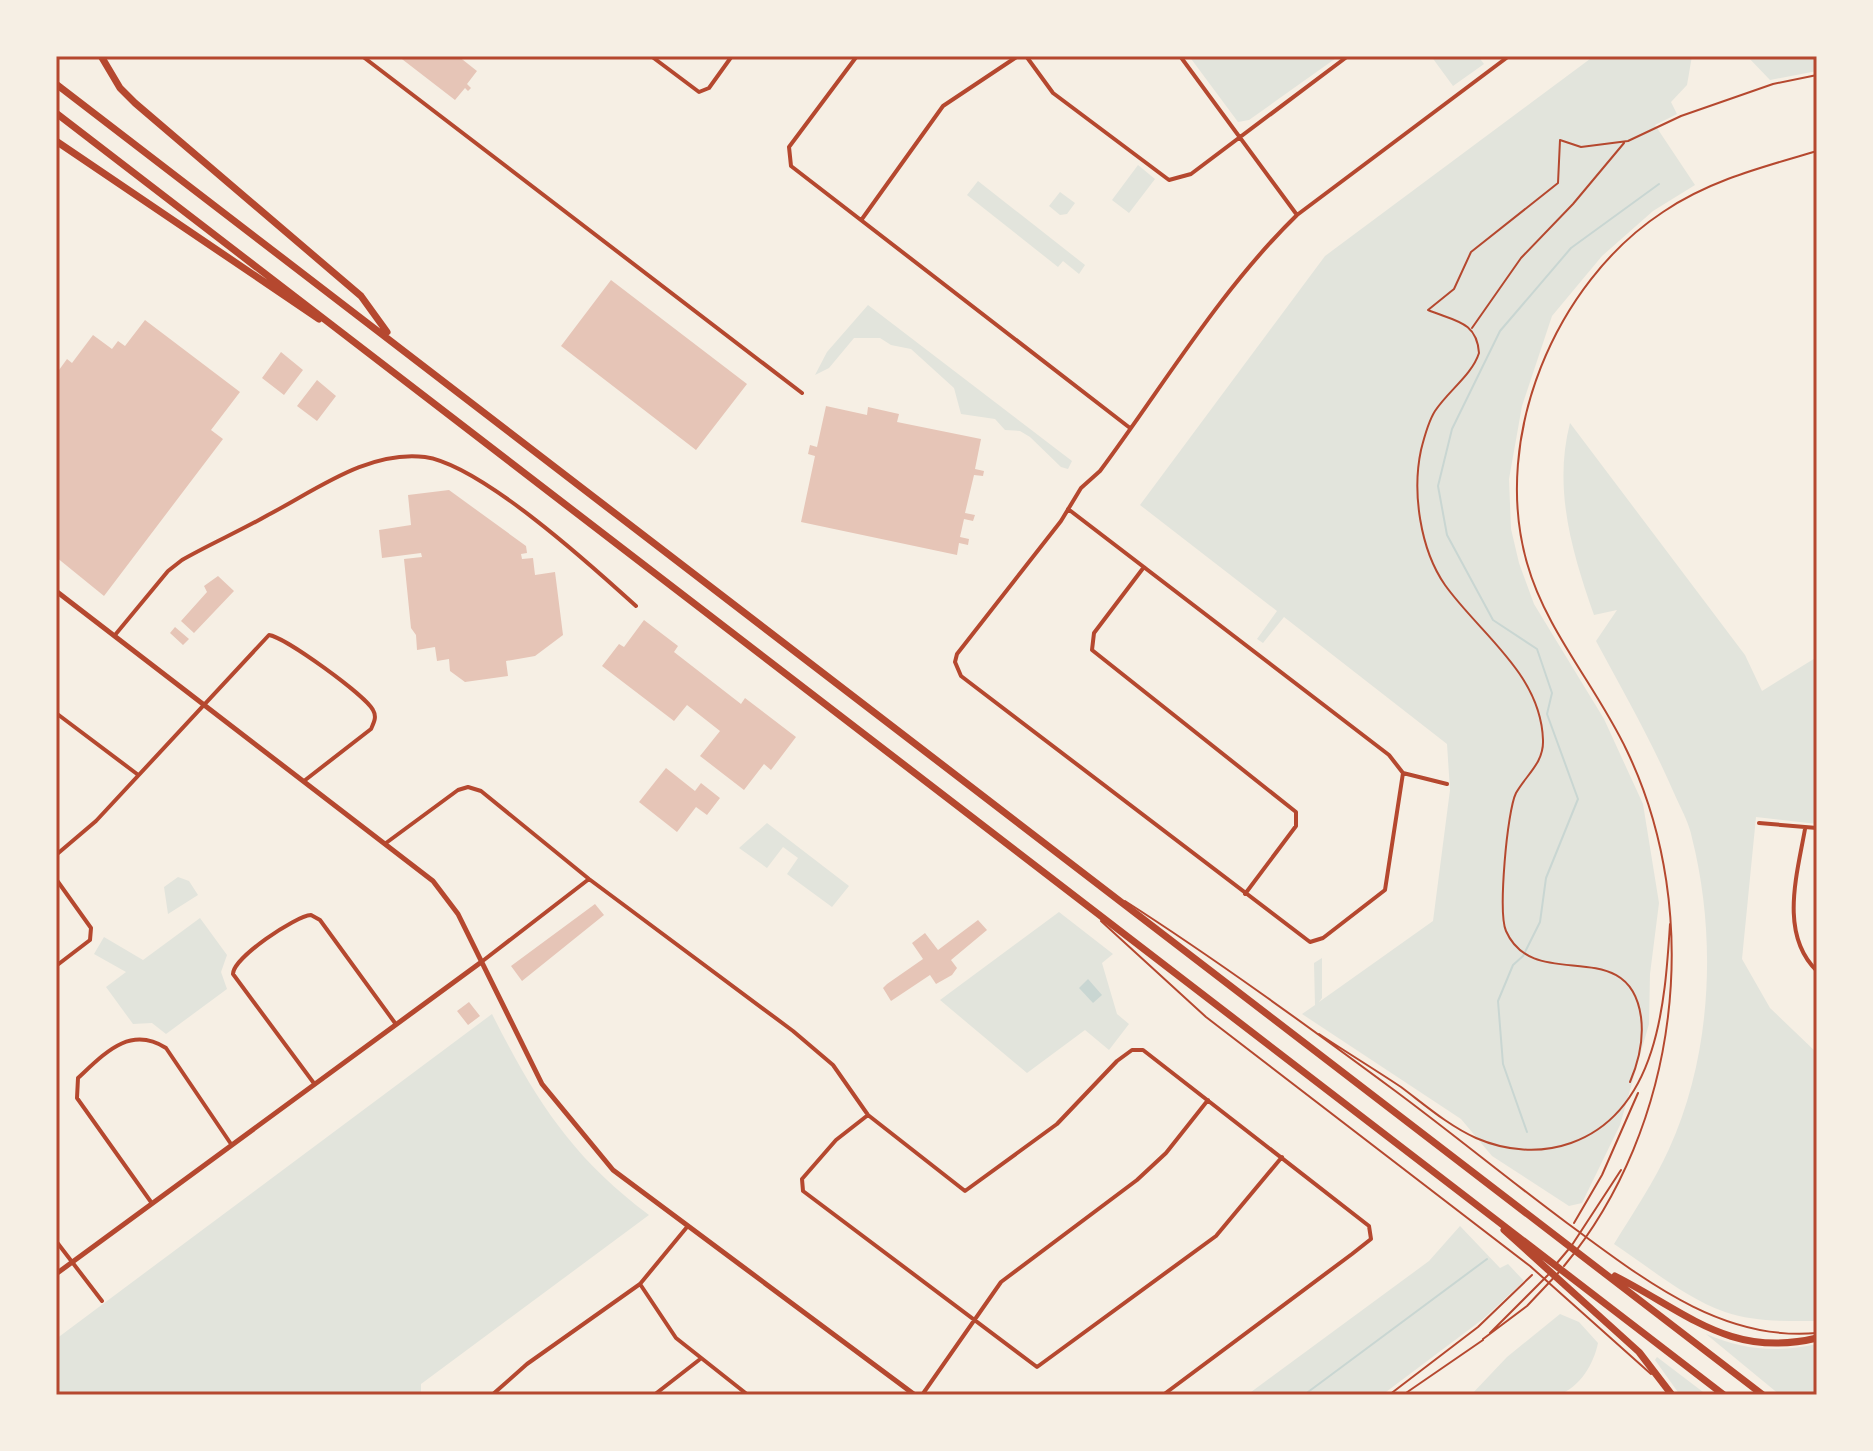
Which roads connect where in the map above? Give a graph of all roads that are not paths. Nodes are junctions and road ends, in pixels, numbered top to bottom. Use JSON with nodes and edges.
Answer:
{"nodes":[{"id":1,"x":101,"y":56,"type":"edge"},
{"id":2,"x":362,"y":56,"type":"edge"},
{"id":3,"x":651,"y":56,"type":"edge"},
{"id":4,"x":732,"y":56,"type":"edge"},
{"id":5,"x":857,"y":56,"type":"edge"},
{"id":6,"x":1018,"y":56,"type":"edge"},
{"id":7,"x":1026,"y":56,"type":"edge"},
{"id":8,"x":1180,"y":56,"type":"edge"},
{"id":9,"x":1348,"y":56,"type":"edge"},
{"id":10,"x":1509,"y":56,"type":"edge"},
{"id":11,"x":1493,"y":57,"type":"edge"},
{"id":12,"x":1498,"y":64,"type":"junction"},
{"id":13,"x":56,"y":84,"type":"edge"},
{"id":14,"x":56,"y":113,"type":"edge"},
{"id":15,"x":1239,"y":136,"type":"junction"},
{"id":16,"x":56,"y":141,"type":"edge"},
{"id":17,"x":1817,"y":151,"type":"edge"},
{"id":18,"x":1297,"y":215,"type":"junction"},
{"id":19,"x":862,"y":219,"type":"junction"},
{"id":20,"x":348,"y":336,"type":"junction"},
{"id":21,"x":393,"y":341,"type":"junction"},
{"id":22,"x":802,"y":393,"type":"dead end"},
{"id":23,"x":1130,"y":428,"type":"junction"},
{"id":24,"x":1068,"y":509,"type":"junction"},
{"id":25,"x":1144,"y":567,"type":"junction"},
{"id":26,"x":56,"y":591,"type":"edge"},
{"id":27,"x":636,"y":606,"type":"dead end"},
{"id":28,"x":115,"y":635,"type":"junction"},
{"id":29,"x":204,"y":703,"type":"junction"},
{"id":30,"x":56,"y":714,"type":"edge"},
{"id":31,"x":1403,"y":773,"type":"junction"},
{"id":32,"x":137,"y":774,"type":"junction"},
{"id":33,"x":304,"y":781,"type":"junction"},
{"id":34,"x":1447,"y":784,"type":"dead end"},
{"id":35,"x":1759,"y":823,"type":"dead end"},
{"id":36,"x":1817,"y":828,"type":"edge"},
{"id":37,"x":1805,"y":829,"type":"junction"},
{"id":38,"x":386,"y":843,"type":"junction"},
{"id":39,"x":56,"y":855,"type":"edge"},
{"id":40,"x":56,"y":879,"type":"edge"},
{"id":41,"x":589,"y":879,"type":"junction"},
{"id":42,"x":1110,"y":891,"type":"junction"},
{"id":43,"x":1245,"y":894,"type":"junction"},
{"id":44,"x":1077,"y":897,"type":"junction"},
{"id":45,"x":1670,"y":907,"type":"junction"},
{"id":46,"x":480,"y":963,"type":"junction"},
{"id":47,"x":56,"y":966,"type":"edge"},
{"id":48,"x":1817,"y":971,"type":"edge"},
{"id":49,"x":1297,"y":1020,"type":"junction"},
{"id":50,"x":395,"y":1023,"type":"junction"},
{"id":51,"x":313,"y":1082,"type":"junction"},
{"id":52,"x":1208,"y":1100,"type":"junction"},
{"id":53,"x":868,"y":1115,"type":"junction"},
{"id":54,"x":231,"y":1144,"type":"junction"},
{"id":55,"x":1282,"y":1157,"type":"junction"},
{"id":56,"x":1624,"y":1166,"type":"junction"},
{"id":57,"x":151,"y":1202,"type":"junction"},
{"id":58,"x":687,"y":1227,"type":"junction"},
{"id":59,"x":56,"y":1241,"type":"edge"},
{"id":60,"x":1535,"y":1259,"type":"junction"},
{"id":61,"x":72,"y":1262,"type":"junction"},
{"id":62,"x":1602,"y":1270,"type":"junction"},
{"id":63,"x":56,"y":1274,"type":"edge"},
{"id":64,"x":640,"y":1284,"type":"junction"},
{"id":65,"x":102,"y":1301,"type":"dead end"},
{"id":66,"x":973,"y":1321,"type":"junction"},
{"id":67,"x":1817,"y":1336,"type":"edge"},
{"id":68,"x":1483,"y":1339,"type":"junction"},
{"id":69,"x":699,"y":1360,"type":"junction"},
{"id":70,"x":492,"y":1395,"type":"edge"},
{"id":71,"x":654,"y":1395,"type":"edge"},
{"id":72,"x":748,"y":1395,"type":"edge"},
{"id":73,"x":915,"y":1395,"type":"edge"},
{"id":74,"x":922,"y":1395,"type":"edge"},
{"id":75,"x":1163,"y":1395,"type":"edge"},
{"id":76,"x":1403,"y":1395,"type":"edge"},
{"id":77,"x":1672,"y":1395,"type":"edge"},
{"id":78,"x":1724,"y":1395,"type":"edge"},
{"id":79,"x":1763,"y":1395,"type":"edge"}],
"edges":[{"from":1,"to":21,"type":"highway"},
{"from":2,"to":22,"type":"street"},
{"from":3,"to":4,"type":"street"},
{"from":5,"to":19,"type":"street"},
{"from":6,"to":19,"type":"street"},
{"from":7,"to":15,"type":"street"},
{"from":8,"to":15,"type":"street"},
{"from":9,"to":15,"type":"street"},
{"from":10,"to":12,"type":"street"},
{"from":11,"to":12,"type":"street"},
{"from":12,"to":18,"type":"street"},
{"from":13,"to":21,"type":"highway"},
{"from":14,"to":20,"type":"highway"},
{"from":15,"to":18,"type":"street"},
{"from":16,"to":20,"type":"highway"},
{"from":17,"to":45,"type":"lane"},
{"from":18,"to":23,"type":"street"},
{"from":19,"to":23,"type":"street"},
{"from":20,"to":44,"type":"highway"},
{"from":21,"to":42,"type":"highway"},
{"from":23,"to":24,"type":"street"},
{"from":24,"to":25,"type":"street"},
{"from":24,"to":43,"type":"street"},
{"from":25,"to":31,"type":"street"},
{"from":25,"to":43,"type":"street"},
{"from":26,"to":28,"type":"street"},
{"from":27,"to":28,"type":"street"},
{"from":28,"to":29,"type":"street"},
{"from":29,"to":32,"type":"street"},
{"from":29,"to":33,"type":"street"},
{"from":29,"to":33,"type":"street"},
{"from":30,"to":32,"type":"street"},
{"from":31,"to":34,"type":"street"},
{"from":31,"to":43,"type":"street"},
{"from":32,"to":39,"type":"street"},
{"from":33,"to":38,"type":"street"},
{"from":35,"to":37,"type":"street"},
{"from":36,"to":37,"type":"street"},
{"from":37,"to":48,"type":"street"},
{"from":38,"to":41,"type":"street"},
{"from":38,"to":46,"type":"street"},
{"from":40,"to":47,"type":"street"},
{"from":41,"to":46,"type":"street"},
{"from":41,"to":53,"type":"street"},
{"from":42,"to":49,"type":"lane"},
{"from":42,"to":62,"type":"highway"},
{"from":44,"to":60,"type":"highway"},
{"from":44,"to":60,"type":"lane"},
{"from":45,"to":49,"type":"lane"},
{"from":45,"to":56,"type":"lane"},
{"from":46,"to":50,"type":"street"},
{"from":46,"to":58,"type":"street"},
{"from":49,"to":67,"type":"lane"},
{"from":50,"to":51,"type":"street"},
{"from":50,"to":51,"type":"street"},
{"from":51,"to":54,"type":"street"},
{"from":52,"to":53,"type":"street"},
{"from":52,"to":55,"type":"street"},
{"from":52,"to":66,"type":"street"},
{"from":53,"to":66,"type":"street"},
{"from":54,"to":57,"type":"street"},
{"from":54,"to":57,"type":"street"},
{"from":55,"to":66,"type":"street"},
{"from":55,"to":75,"type":"street"},
{"from":56,"to":68,"type":"lane"},
{"from":56,"to":68,"type":"lane"},
{"from":57,"to":61,"type":"street"},
{"from":58,"to":64,"type":"street"},
{"from":58,"to":73,"type":"street"},
{"from":59,"to":61,"type":"street"},
{"from":60,"to":77,"type":"highway"},
{"from":60,"to":78,"type":"highway"},
{"from":61,"to":63,"type":"street"},
{"from":61,"to":65,"type":"street"},
{"from":62,"to":67,"type":"highway"},
{"from":62,"to":79,"type":"highway"},
{"from":64,"to":69,"type":"street"},
{"from":64,"to":70,"type":"street"},
{"from":66,"to":74,"type":"street"},
{"from":68,"to":76,"type":"lane"},
{"from":69,"to":71,"type":"street"},
{"from":69,"to":72,"type":"street"}]}
